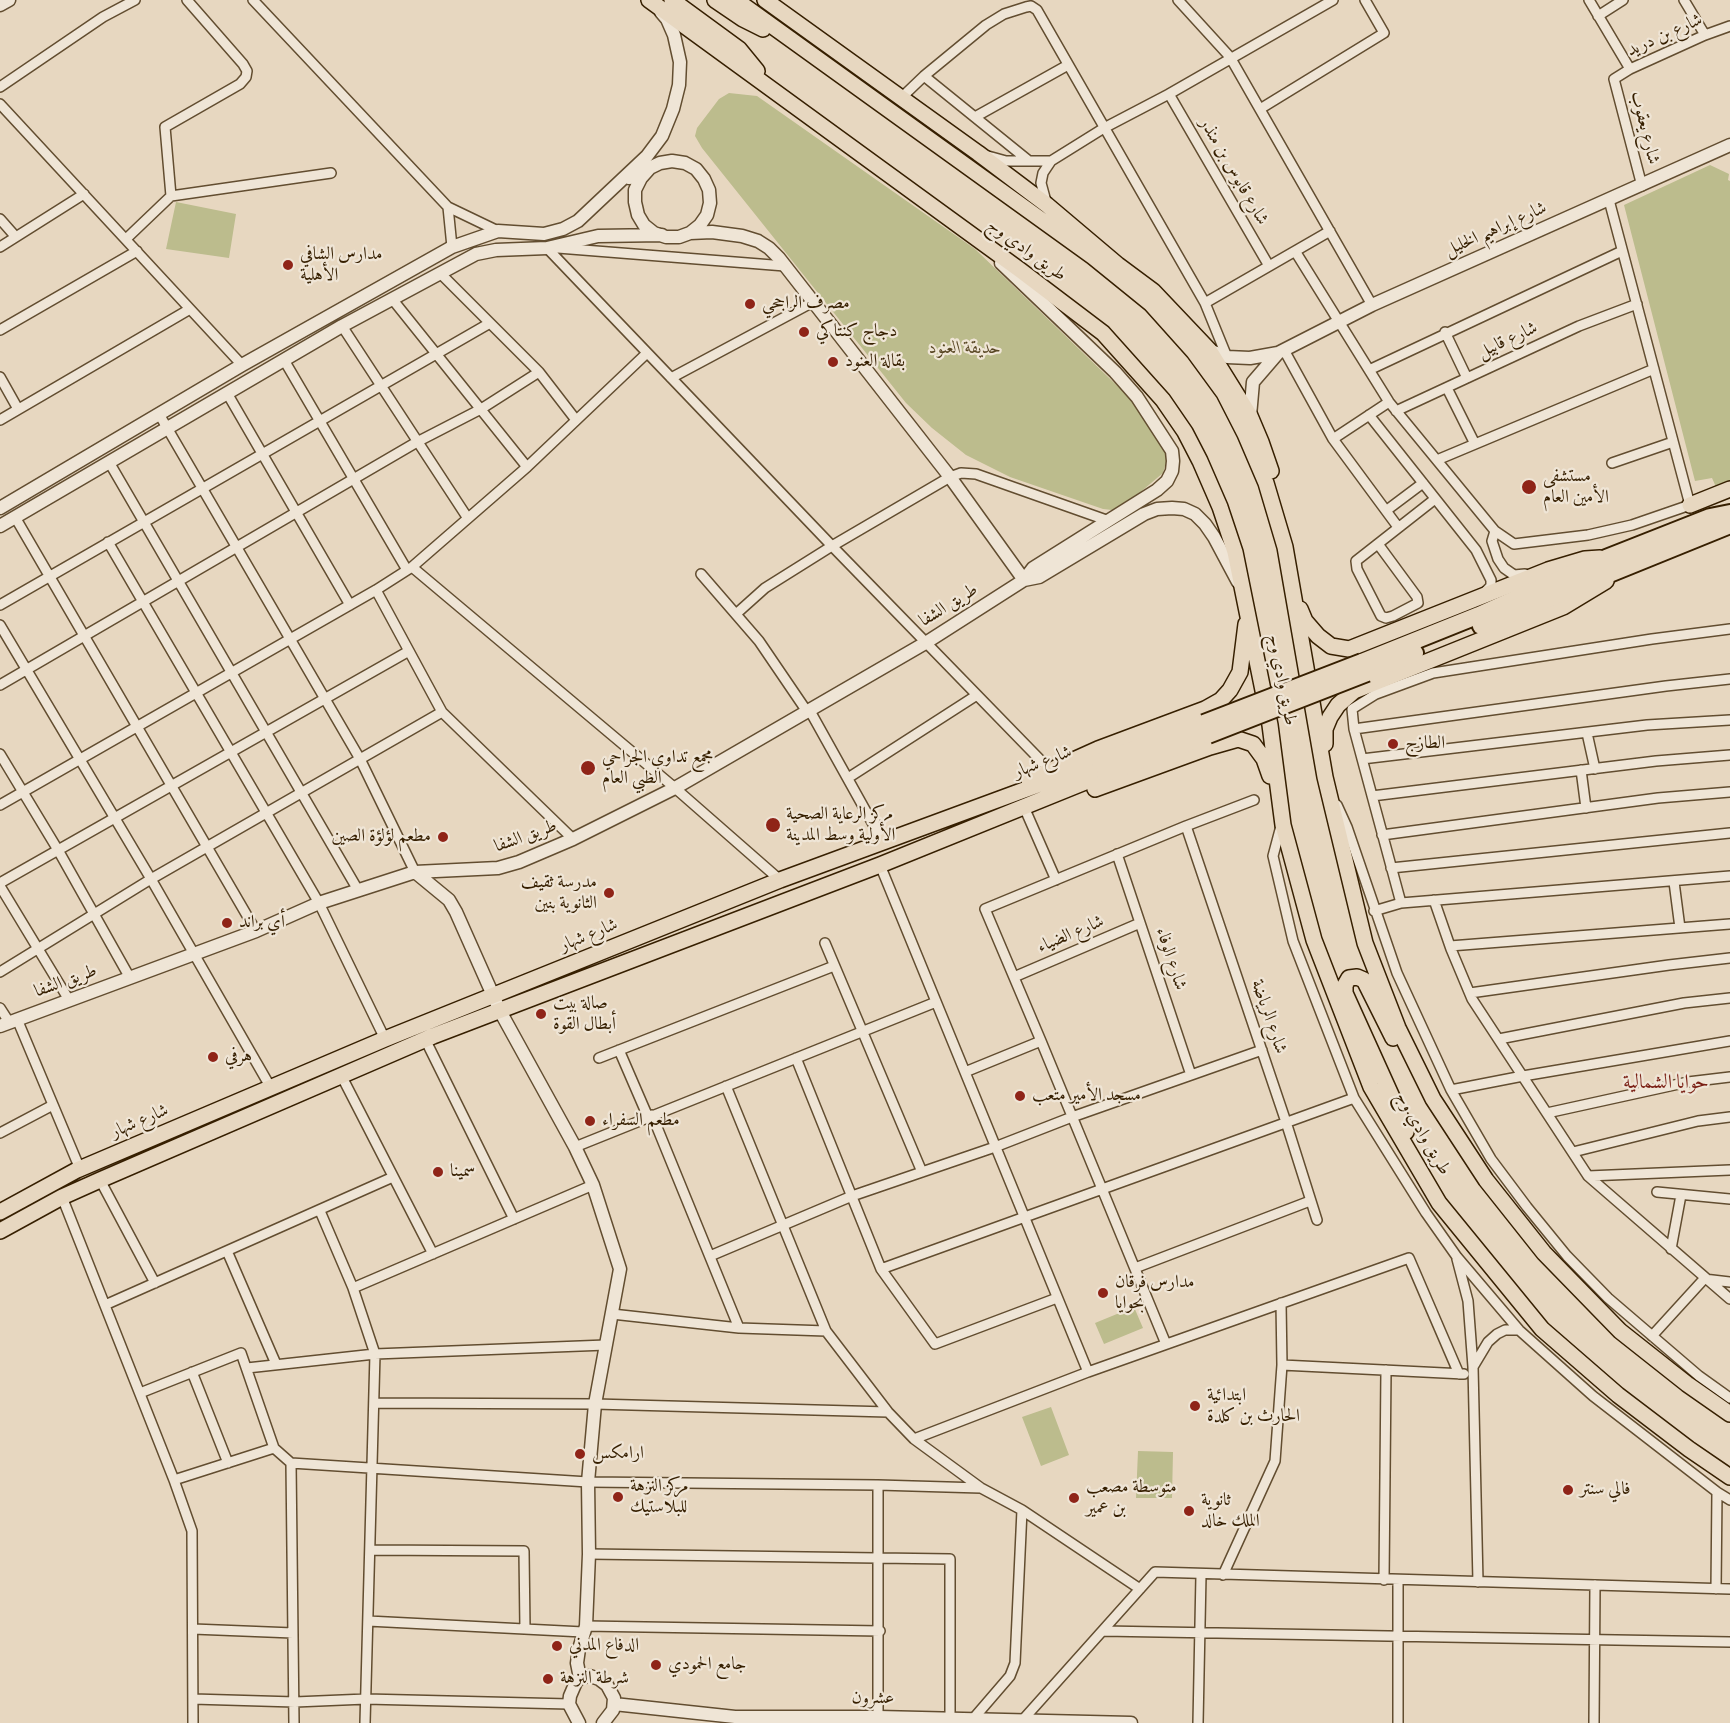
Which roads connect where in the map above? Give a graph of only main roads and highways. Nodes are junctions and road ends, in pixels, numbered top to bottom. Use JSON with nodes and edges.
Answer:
{"nodes":[{"id":1,"x":672,"y":0,"type":"edge"},
{"id":2,"x":715,"y":0,"type":"edge"},
{"id":3,"x":736,"y":0,"type":"edge"},
{"id":4,"x":765,"y":0,"type":"edge"},
{"id":5,"x":651,"y":1,"type":"edge"},
{"id":6,"x":799,"y":46,"type":"junction"},
{"id":7,"x":772,"y":90,"type":"junction"},
{"id":8,"x":1730,"y":489,"type":"edge"},
{"id":9,"x":1690,"y":505,"type":"road end"},
{"id":10,"x":1730,"y":507,"type":"edge"},
{"id":11,"x":1730,"y":513,"type":"edge"},
{"id":12,"x":1722,"y":525,"type":"edge"},
{"id":13,"x":1285,"y":547,"type":"junction"},
{"id":14,"x":1606,"y":558,"type":"junction"},
{"id":15,"x":1630,"y":566,"type":"junction"},
{"id":16,"x":1291,"y":588,"type":"junction"},
{"id":17,"x":1247,"y":609,"type":"junction"},
{"id":18,"x":1364,"y":668,"type":"junction"},
{"id":19,"x":1102,"y":768,"type":"junction"},
{"id":20,"x":1325,"y":777,"type":"junction"},
{"id":21,"x":1024,"y":807,"type":"junction"},
{"id":22,"x":968,"y":811,"type":"junction"},
{"id":23,"x":1282,"y":814,"type":"junction"},
{"id":24,"x":1458,"y":1137,"type":"junction"},
{"id":25,"x":1420,"y":1169,"type":"junction"},
{"id":26,"x":0,"y":1212,"type":"edge"},
{"id":27,"x":0,"y":1232,"type":"edge"},
{"id":28,"x":1728,"y":1411,"type":"edge"},
{"id":29,"x":1730,"y":1477,"type":"edge"}],
"edges":[{"from":1,"to":7,"type":"main road"},
{"from":2,"to":6,"type":"main road"},
{"from":3,"to":6,"type":"main road","name":"طريق وادي وج"},
{"from":4,"to":13,"type":"main road"},
{"from":5,"to":7,"type":"main road","name":"طريق وادي وج"},
{"from":6,"to":13,"type":"main road","name":"طريق وادي وج"},
{"from":7,"to":17,"type":"main road","name":"طريق وادي وج"},
{"from":8,"to":9,"type":"main road"},
{"from":10,"to":12,"type":"highway"},
{"from":11,"to":12,"type":"highway"},
{"from":12,"to":14,"type":"highway"},
{"from":12,"to":15,"type":"highway"},
{"from":13,"to":16,"type":"main road","name":"طريق وادي وج"},
{"from":14,"to":16,"type":"main road"},
{"from":14,"to":18,"type":"highway"},
{"from":15,"to":18,"type":"highway"},
{"from":15,"to":20,"type":"main road"},
{"from":16,"to":20,"type":"main road","name":"طريق وادي وج"},
{"from":17,"to":22,"type":"main road"},
{"from":17,"to":23,"type":"main road","name":"طريق وادي وج"},
{"from":18,"to":19,"type":"highway","bridge":true},
{"from":19,"to":21,"type":"main road","name":"شارع شهار"},
{"from":19,"to":22,"type":"main road","name":"شارع شهار"},
{"from":20,"to":24,"type":"main road","name":"طريق وادي وج"},
{"from":21,"to":23,"type":"main road"},
{"from":21,"to":27,"type":"main road","name":"شارع شهار"},
{"from":22,"to":26,"type":"main road","name":"شارع شهار"},
{"from":23,"to":25,"type":"main road","name":"طريق وادي وج"},
{"from":24,"to":25,"type":"main road"},
{"from":24,"to":28,"type":"main road","name":"طريق وادي وج"},
{"from":25,"to":29,"type":"main road","name":"طريق وادي وج"}]}
